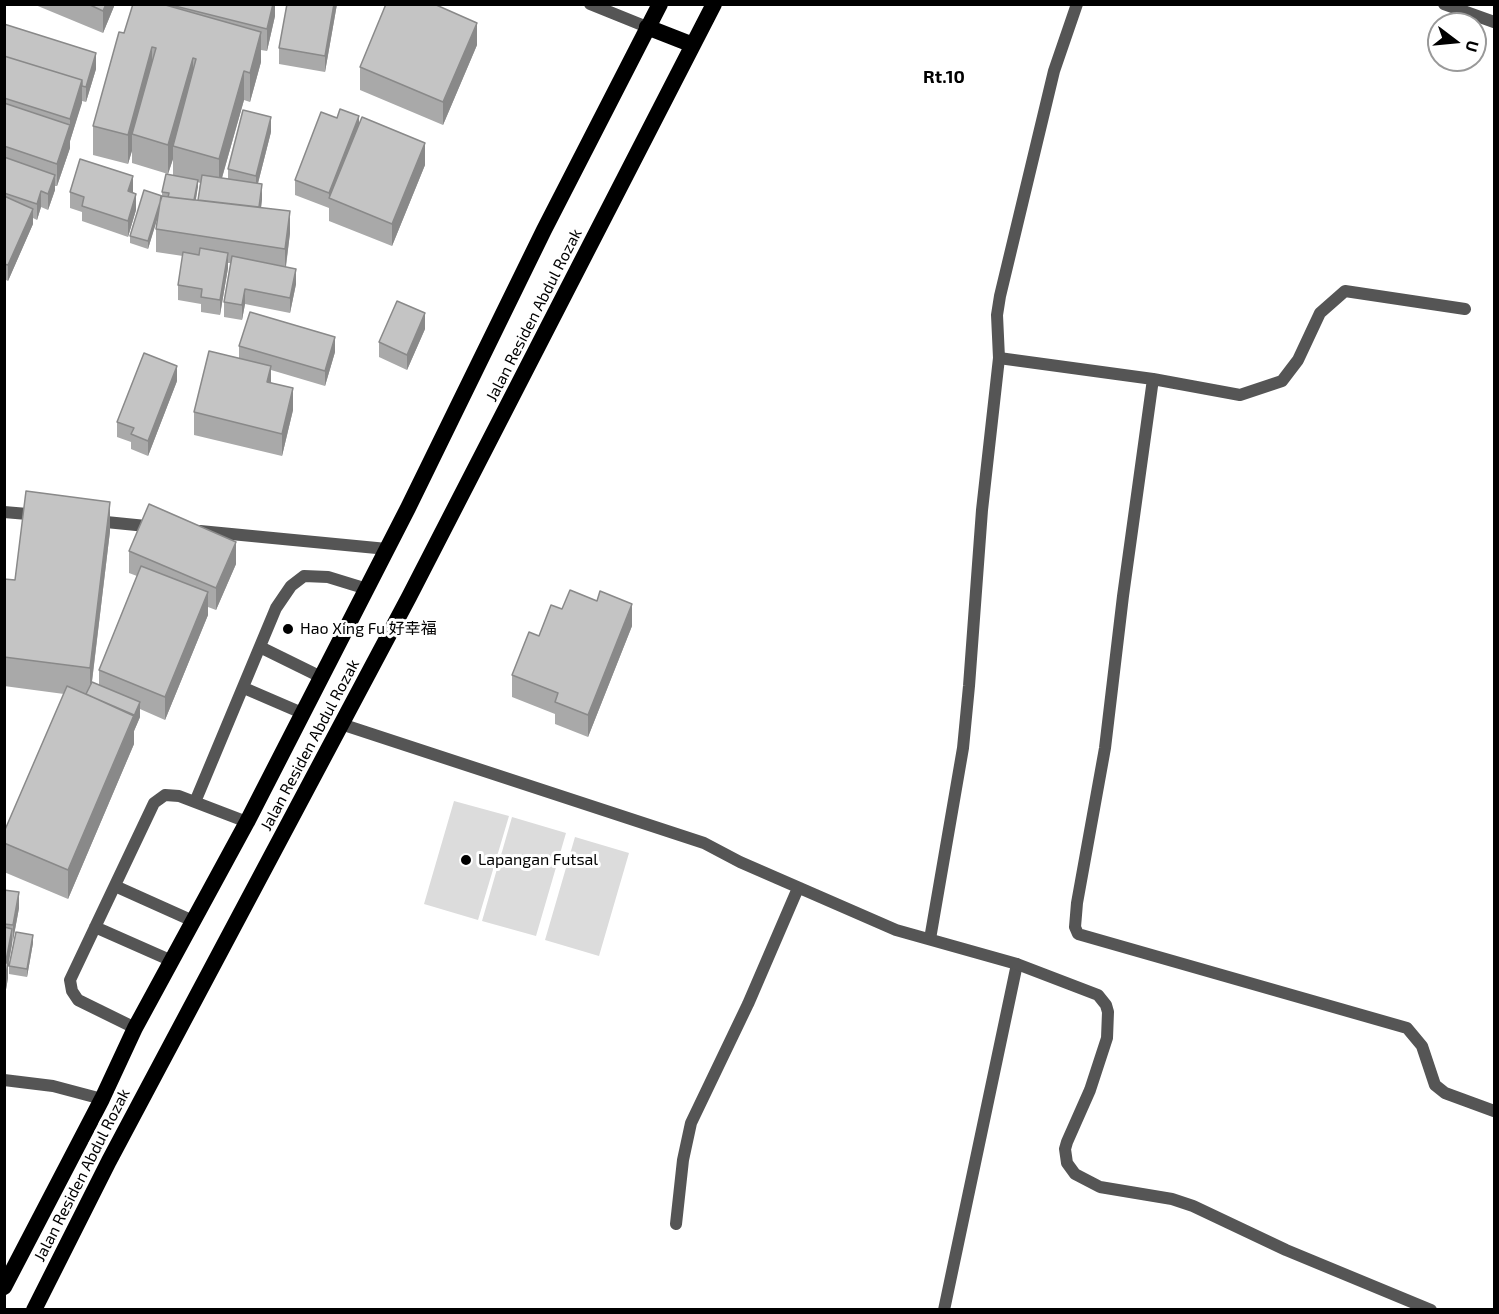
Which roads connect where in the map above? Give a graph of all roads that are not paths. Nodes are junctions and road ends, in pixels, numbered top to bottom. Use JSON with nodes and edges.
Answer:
{"nodes":[{"id":1,"x":590,"y":4,"type":"edge"},
{"id":2,"x":660,"y":4,"type":"edge"},
{"id":3,"x":714,"y":4,"type":"edge"},
{"id":4,"x":1077,"y":4,"type":"edge"},
{"id":5,"x":1444,"y":4,"type":"edge"},
{"id":6,"x":1494,"y":22,"type":"edge"},
{"id":7,"x":647,"y":27,"type":"junction"},
{"id":8,"x":693,"y":45,"type":"junction"},
{"id":9,"x":1465,"y":309,"type":"dead end"},
{"id":10,"x":999,"y":358,"type":"junction"},
{"id":11,"x":1153,"y":379,"type":"junction"},
{"id":12,"x":4,"y":512,"type":"edge"},
{"id":13,"x":51,"y":516,"type":"edge"},
{"id":14,"x":86,"y":520,"type":"edge"},
{"id":15,"x":167,"y":528,"type":"edge"},
{"id":16,"x":190,"y":530,"type":"edge"},
{"id":17,"x":387,"y":549,"type":"junction"},
{"id":18,"x":367,"y":589,"type":"junction"},
{"id":19,"x":261,"y":647,"type":"junction"},
{"id":20,"x":321,"y":677,"type":"junction"},
{"id":21,"x":244,"y":688,"type":"junction"},
{"id":22,"x":302,"y":713,"type":"junction"},
{"id":23,"x":341,"y":724,"type":"junction"},
{"id":24,"x":195,"y":802,"type":"junction"},
{"id":25,"x":247,"y":822,"type":"junction"},
{"id":26,"x":115,"y":886,"type":"junction"},
{"id":27,"x":798,"y":888,"type":"junction"},
{"id":28,"x":193,"y":921,"type":"junction"},
{"id":29,"x":95,"y":927,"type":"junction"},
{"id":30,"x":930,"y":939,"type":"junction"},
{"id":31,"x":172,"y":961,"type":"junction"},
{"id":32,"x":1017,"y":964,"type":"junction"},
{"id":33,"x":135,"y":1028,"type":"junction"},
{"id":34,"x":4,"y":1080,"type":"edge"},
{"id":35,"x":102,"y":1099,"type":"junction"},
{"id":36,"x":1494,"y":1111,"type":"edge"},
{"id":37,"x":676,"y":1224,"type":"dead end"},
{"id":38,"x":4,"y":1287,"type":"edge"},
{"id":39,"x":34,"y":1310,"type":"edge"},
{"id":40,"x":944,"y":1310,"type":"edge"},
{"id":41,"x":1431,"y":1310,"type":"edge"}],
"edges":[{"from":1,"to":7,"type":"street"},
{"from":2,"to":7,"type":"highway","name":"Jalan Residen Abdul Rozak"},
{"from":3,"to":8,"type":"highway","name":"Jalan Residen Abdul Rozak"},
{"from":4,"to":10,"type":"street"},
{"from":5,"to":6,"type":"street"},
{"from":7,"to":8,"type":"highway"},
{"from":7,"to":17,"type":"highway","name":"Jalan Residen Abdul Rozak"},
{"from":8,"to":23,"type":"highway","name":"Jalan Residen Abdul Rozak"},
{"from":9,"to":11,"type":"street"},
{"from":10,"to":11,"type":"street"},
{"from":10,"to":30,"type":"street"},
{"from":11,"to":36,"type":"street"},
{"from":12,"to":13,"type":"street"},
{"from":14,"to":15,"type":"street"},
{"from":16,"to":17,"type":"street"},
{"from":17,"to":18,"type":"highway","name":"Jalan Residen Abdul Rozak"},
{"from":18,"to":19,"type":"street"},
{"from":18,"to":20,"type":"highway","name":"Jalan Residen Abdul Rozak"},
{"from":19,"to":20,"type":"street"},
{"from":19,"to":21,"type":"street"},
{"from":20,"to":22,"type":"highway","name":"Jalan Residen Abdul Rozak"},
{"from":21,"to":22,"type":"street"},
{"from":21,"to":24,"type":"street"},
{"from":22,"to":25,"type":"highway","name":"Jalan Residen Abdul Rozak"},
{"from":23,"to":27,"type":"street"},
{"from":23,"to":39,"type":"highway","name":"Jalan Residen Abdul Rozak"},
{"from":24,"to":25,"type":"street"},
{"from":24,"to":26,"type":"street"},
{"from":25,"to":28,"type":"highway","name":"Jalan Residen Abdul Rozak"},
{"from":26,"to":28,"type":"street"},
{"from":26,"to":29,"type":"street"},
{"from":27,"to":30,"type":"street"},
{"from":27,"to":37,"type":"street"},
{"from":28,"to":31,"type":"highway","name":"Jalan Residen Abdul Rozak"},
{"from":29,"to":31,"type":"street"},
{"from":29,"to":33,"type":"street"},
{"from":30,"to":32,"type":"street"},
{"from":31,"to":33,"type":"highway","name":"Jalan Residen Abdul Rozak"},
{"from":32,"to":40,"type":"street"},
{"from":32,"to":41,"type":"street"},
{"from":33,"to":35,"type":"highway","name":"Jalan Residen Abdul Rozak"},
{"from":34,"to":35,"type":"street"},
{"from":35,"to":38,"type":"highway","name":"Jalan Residen Abdul Rozak"}]}
